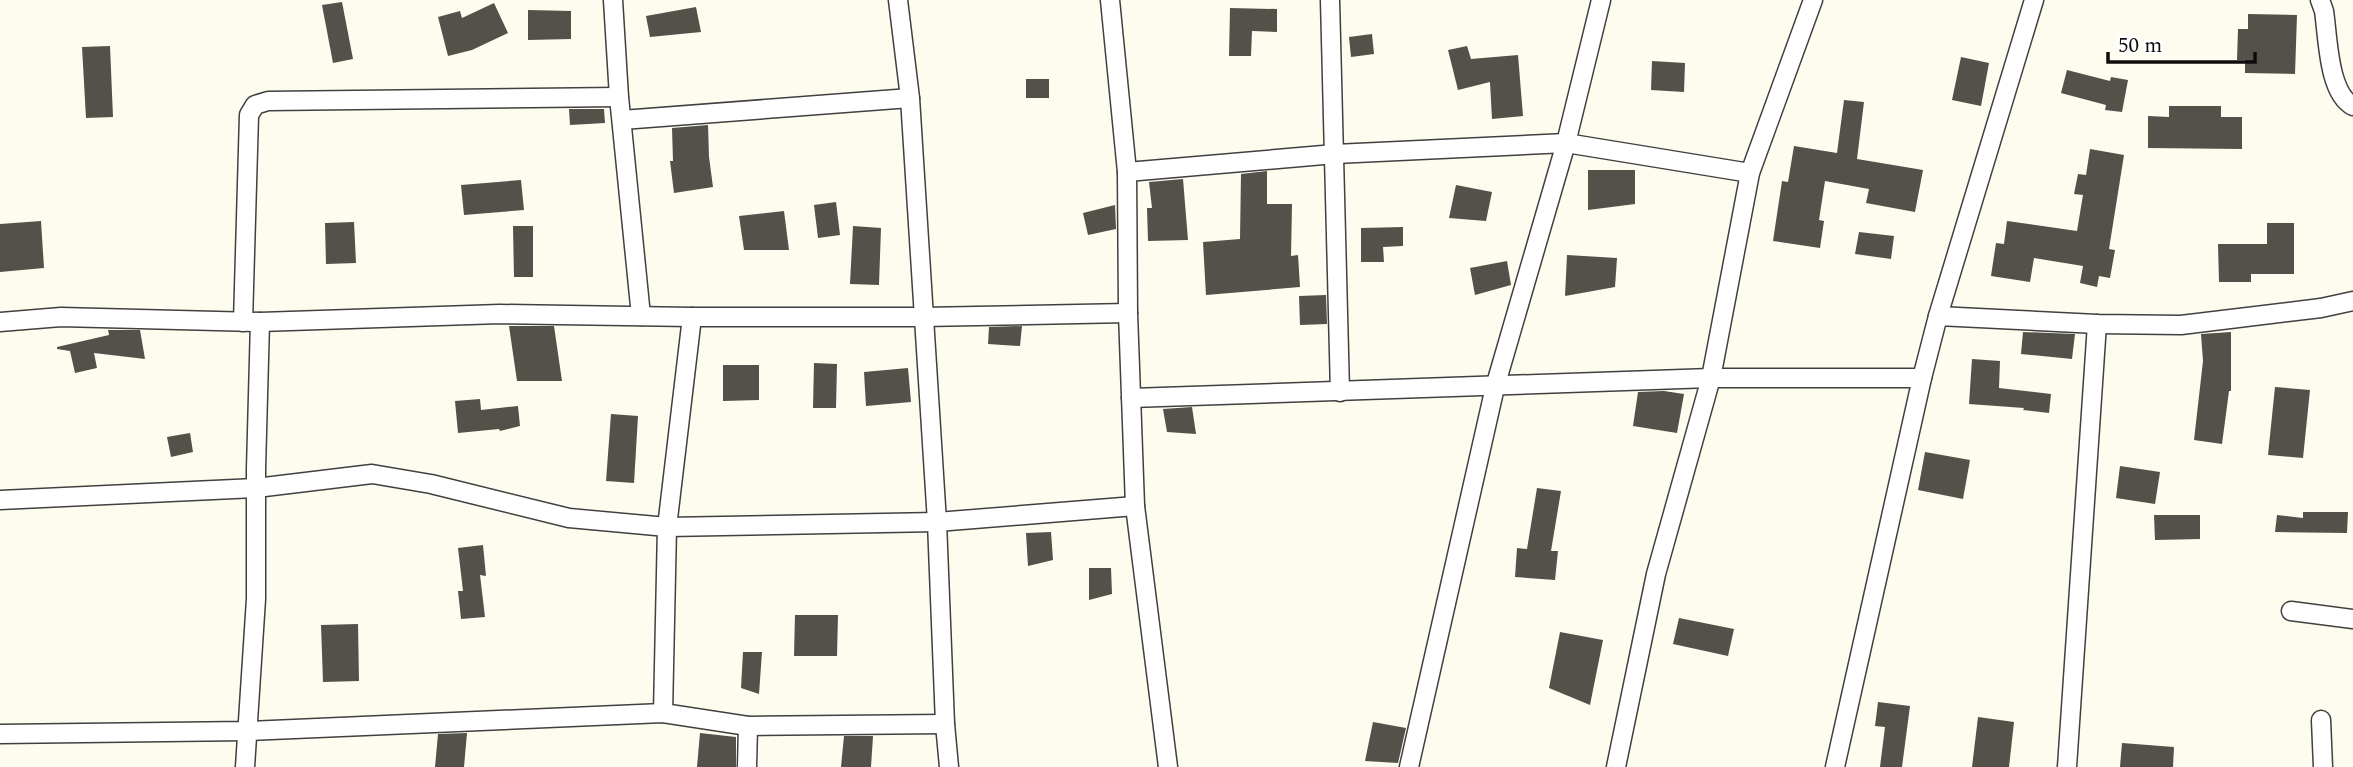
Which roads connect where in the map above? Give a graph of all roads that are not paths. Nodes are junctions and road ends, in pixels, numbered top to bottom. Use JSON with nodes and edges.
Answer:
{"nodes":[{"id":1,"x":613,"y":0,"type":"edge"},
{"id":2,"x":898,"y":0,"type":"edge"},
{"id":3,"x":1110,"y":0,"type":"edge"},
{"id":4,"x":1330,"y":0,"type":"edge"},
{"id":5,"x":1601,"y":0,"type":"edge"},
{"id":6,"x":1813,"y":0,"type":"edge"},
{"id":7,"x":2034,"y":0,"type":"edge"},
{"id":8,"x":2320,"y":0,"type":"edge"},
{"id":9,"x":619,"y":97,"type":"junction"},
{"id":10,"x":910,"y":98,"type":"junction"},
{"id":11,"x":2353,"y":106,"type":"edge"},
{"id":12,"x":622,"y":120,"type":"junction"},
{"id":13,"x":1566,"y":143,"type":"junction"},
{"id":14,"x":1335,"y":155,"type":"junction"},
{"id":15,"x":1126,"y":172,"type":"junction"},
{"id":16,"x":1750,"y":173,"type":"junction"},
{"id":17,"x":2353,"y":301,"type":"edge"},
{"id":18,"x":1128,"y":313,"type":"junction"},
{"id":19,"x":640,"y":316,"type":"junction"},
{"id":20,"x":1938,"y":316,"type":"junction"},
{"id":21,"x":692,"y":317,"type":"junction"},
{"id":22,"x":922,"y":317,"type":"junction"},
{"id":23,"x":0,"y":322,"type":"edge"},
{"id":24,"x":252,"y":322,"type":"junction"},
{"id":25,"x":2097,"y":324,"type":"junction"},
{"id":26,"x":1711,"y":378,"type":"junction"},
{"id":27,"x":1922,"y":378,"type":"junction"},
{"id":28,"x":1495,"y":387,"type":"junction"},
{"id":29,"x":1340,"y":392,"type":"junction"},
{"id":30,"x":1131,"y":398,"type":"junction"},
{"id":31,"x":256,"y":488,"type":"junction"},
{"id":32,"x":0,"y":500,"type":"edge"},
{"id":33,"x":1136,"y":506,"type":"junction"},
{"id":34,"x":937,"y":522,"type":"junction"},
{"id":35,"x":667,"y":527,"type":"junction"},
{"id":36,"x":2291,"y":611,"type":"dead end"},
{"id":37,"x":2353,"y":618,"type":"edge"},
{"id":38,"x":663,"y":713,"type":"junction"},
{"id":39,"x":2321,"y":720,"type":"dead end"},
{"id":40,"x":945,"y":724,"type":"junction"},
{"id":41,"x":748,"y":726,"type":"junction"},
{"id":42,"x":247,"y":731,"type":"junction"},
{"id":43,"x":0,"y":734,"type":"edge"},
{"id":44,"x":245,"y":767,"type":"edge"},
{"id":45,"x":747,"y":767,"type":"edge"},
{"id":46,"x":949,"y":767,"type":"edge"},
{"id":47,"x":1168,"y":767,"type":"edge"},
{"id":48,"x":1409,"y":767,"type":"edge"},
{"id":49,"x":1616,"y":767,"type":"edge"},
{"id":50,"x":1835,"y":767,"type":"edge"},
{"id":51,"x":2067,"y":767,"type":"edge"},
{"id":52,"x":2323,"y":767,"type":"edge"}],
"edges":[{"from":1,"to":9,"type":"street"},
{"from":2,"to":10,"type":"street"},
{"from":3,"to":15,"type":"street"},
{"from":4,"to":14,"type":"street"},
{"from":5,"to":13,"type":"street"},
{"from":6,"to":16,"type":"street"},
{"from":7,"to":20,"type":"street"},
{"from":8,"to":11,"type":"street"},
{"from":9,"to":12,"type":"street"},
{"from":9,"to":24,"type":"street"},
{"from":10,"to":12,"type":"street"},
{"from":10,"to":22,"type":"street"},
{"from":12,"to":19,"type":"street"},
{"from":13,"to":14,"type":"street"},
{"from":13,"to":16,"type":"street"},
{"from":13,"to":28,"type":"street"},
{"from":14,"to":15,"type":"street"},
{"from":14,"to":29,"type":"street"},
{"from":15,"to":18,"type":"street"},
{"from":16,"to":26,"type":"street"},
{"from":17,"to":25,"type":"street"},
{"from":18,"to":22,"type":"street"},
{"from":18,"to":30,"type":"street"},
{"from":19,"to":21,"type":"street"},
{"from":19,"to":24,"type":"street"},
{"from":20,"to":25,"type":"street"},
{"from":20,"to":27,"type":"street"},
{"from":21,"to":22,"type":"street"},
{"from":21,"to":35,"type":"street"},
{"from":22,"to":34,"type":"street"},
{"from":23,"to":24,"type":"street"},
{"from":24,"to":31,"type":"street"},
{"from":25,"to":51,"type":"street"},
{"from":26,"to":27,"type":"street"},
{"from":26,"to":28,"type":"street"},
{"from":26,"to":49,"type":"street"},
{"from":27,"to":50,"type":"street"},
{"from":28,"to":29,"type":"street"},
{"from":28,"to":48,"type":"street"},
{"from":29,"to":30,"type":"street"},
{"from":30,"to":33,"type":"street"},
{"from":31,"to":32,"type":"street"},
{"from":31,"to":35,"type":"street"},
{"from":31,"to":42,"type":"street"},
{"from":33,"to":34,"type":"street"},
{"from":33,"to":47,"type":"street"},
{"from":34,"to":35,"type":"street"},
{"from":34,"to":40,"type":"street"},
{"from":35,"to":38,"type":"street"},
{"from":36,"to":37,"type":"street"},
{"from":38,"to":41,"type":"street"},
{"from":38,"to":42,"type":"street"},
{"from":39,"to":52,"type":"street"},
{"from":40,"to":41,"type":"street"},
{"from":40,"to":46,"type":"street"},
{"from":41,"to":45,"type":"street"},
{"from":42,"to":43,"type":"street"},
{"from":42,"to":44,"type":"street"}]}
